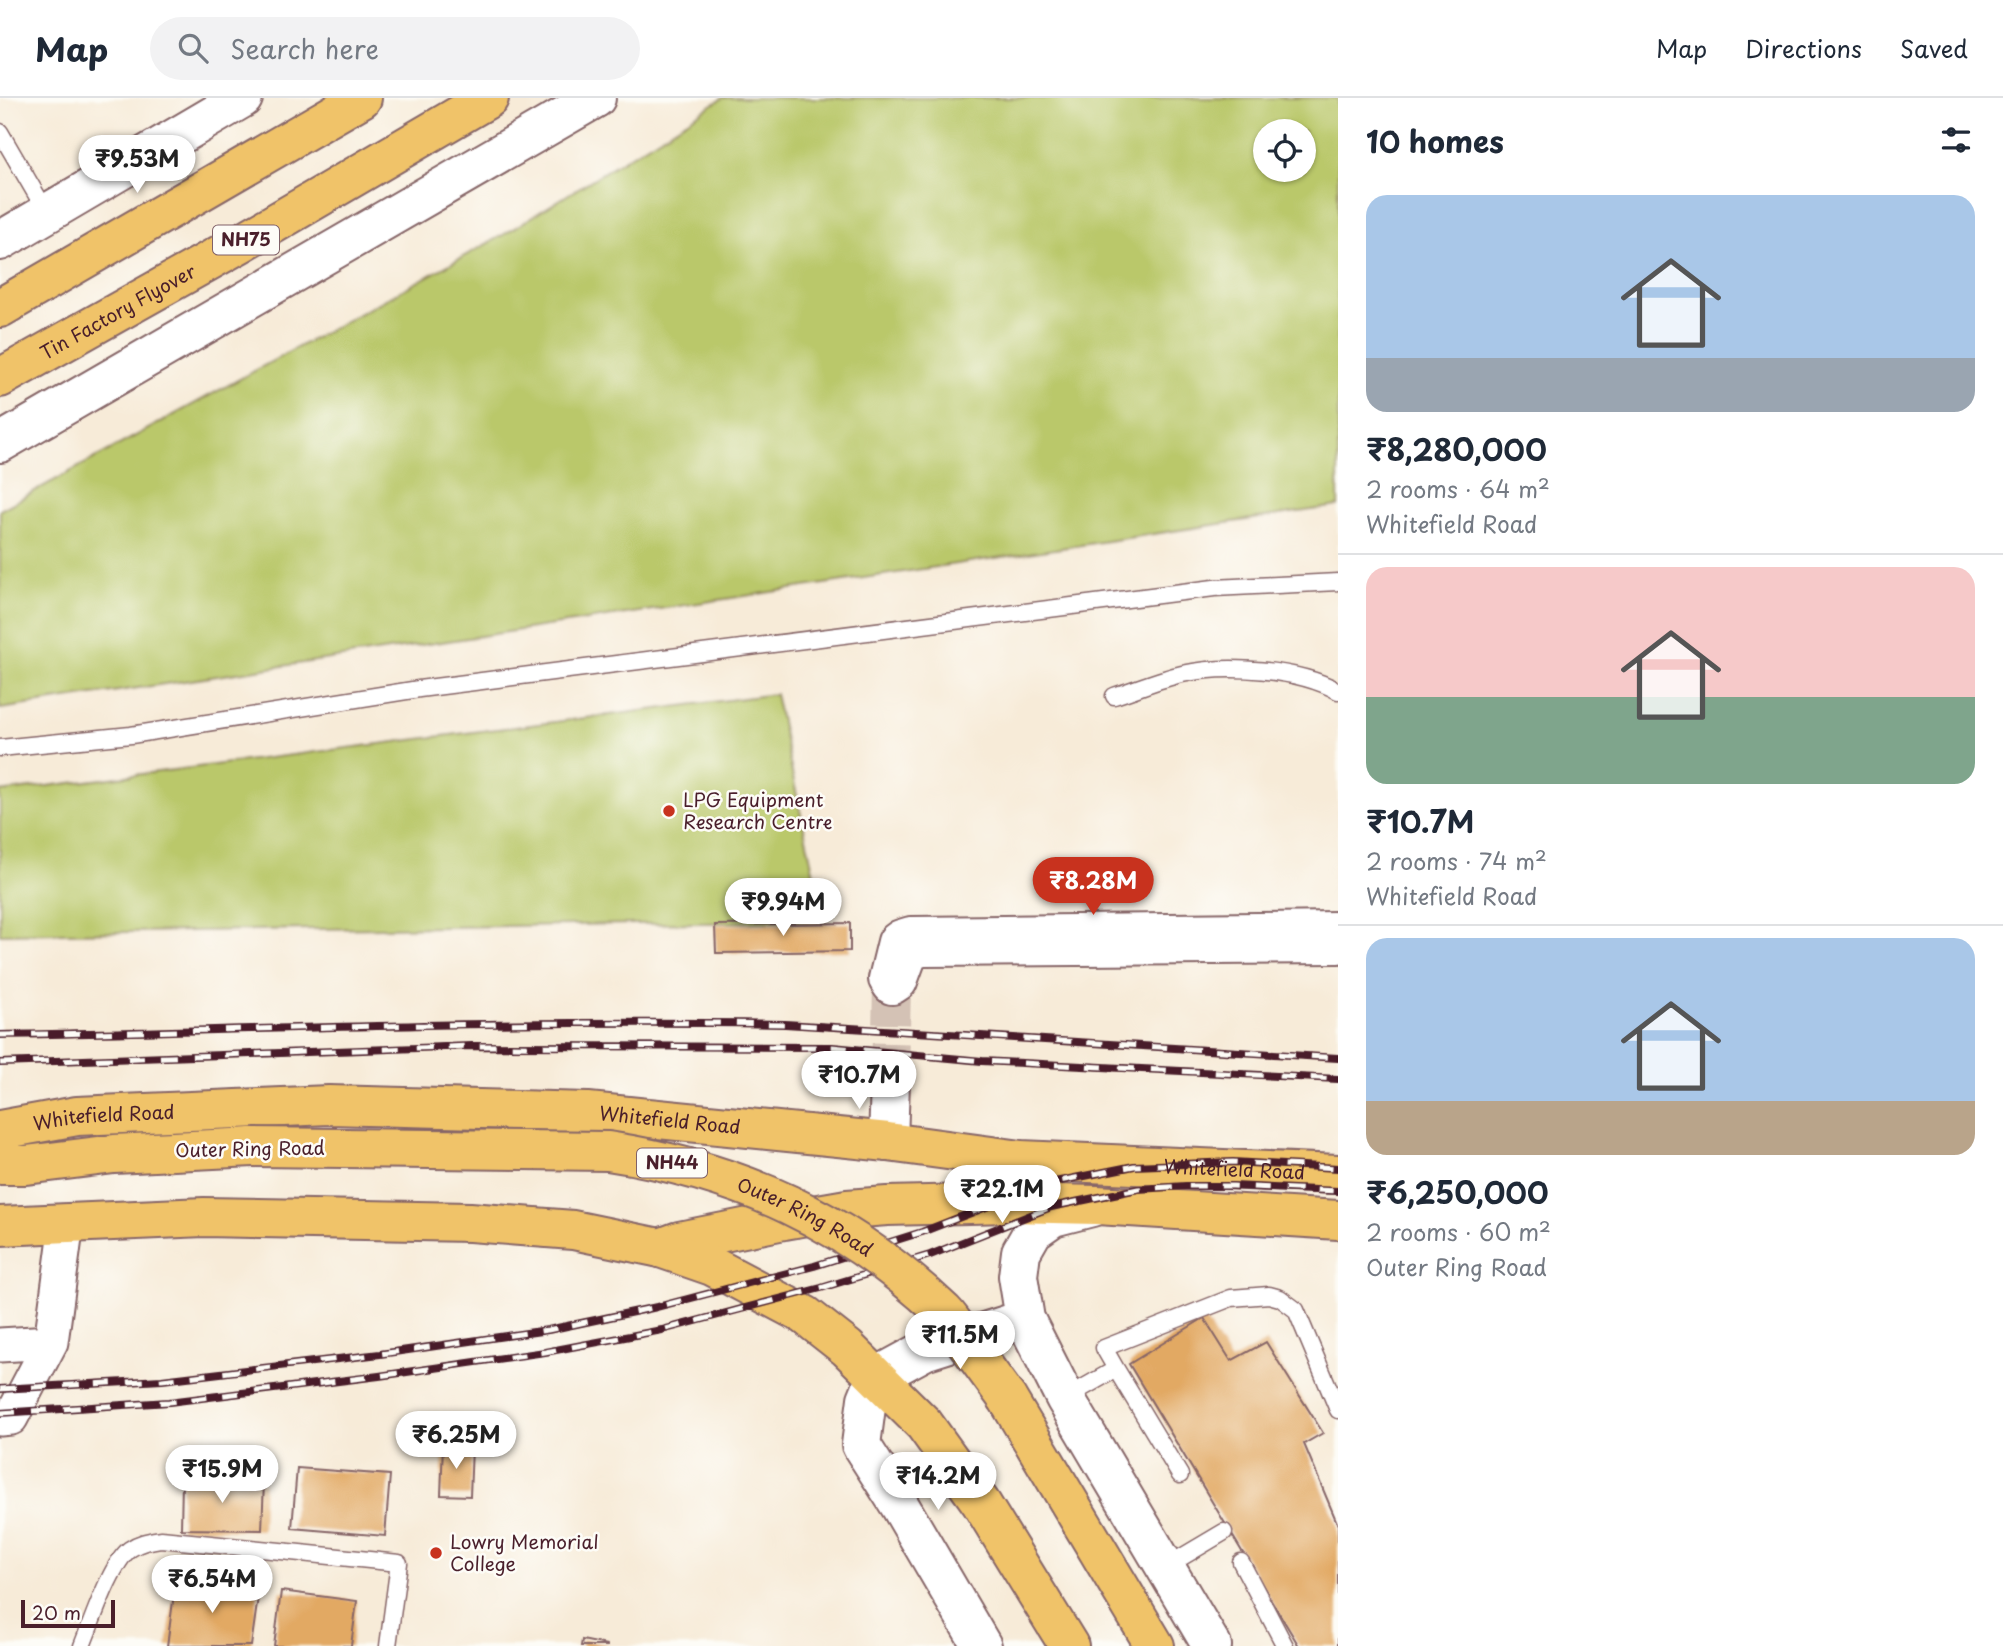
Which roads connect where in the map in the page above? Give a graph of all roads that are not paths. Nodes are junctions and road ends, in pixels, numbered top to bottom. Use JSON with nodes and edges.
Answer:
{"nodes":[{"id":1,"x":243,"y":98,"type":"edge"},
{"id":2,"x":362,"y":98,"type":"edge"},
{"id":3,"x":489,"y":98,"type":"edge"},
{"id":4,"x":596,"y":98,"type":"edge"},
{"id":5,"x":0,"y":132,"type":"edge"},
{"id":6,"x":47,"y":213,"type":"junction"},
{"id":7,"x":0,"y":241,"type":"edge"},
{"id":8,"x":0,"y":308,"type":"edge"},
{"id":9,"x":0,"y":378,"type":"edge"},
{"id":10,"x":0,"y":443,"type":"edge"},
{"id":11,"x":1338,"y":582,"type":"edge"},
{"id":12,"x":1338,"y":691,"type":"edge"},
{"id":13,"x":1114,"y":696,"type":"dead end"},
{"id":14,"x":0,"y":748,"type":"edge"},
{"id":15,"x":1338,"y":931,"type":"edge"},
{"id":16,"x":1338,"y":944,"type":"edge"},
{"id":17,"x":890,"y":1081,"type":"tunnel mouth"},
{"id":18,"x":0,"y":1130,"type":"edge"},
{"id":19,"x":888,"y":1142,"type":"junction"},
{"id":20,"x":13,"y":1165,"type":"edge"},
{"id":21,"x":1338,"y":1174,"type":"edge"},
{"id":22,"x":1097,"y":1205,"type":"junction"},
{"id":23,"x":1338,"y":1220,"type":"edge"},
{"id":24,"x":67,"y":1223,"type":"junction"},
{"id":25,"x":0,"y":1226,"type":"edge"},
{"id":26,"x":660,"y":1248,"type":"junction"},
{"id":27,"x":1025,"y":1320,"type":"junction"},
{"id":28,"x":51,"y":1342,"type":"junction"},
{"id":29,"x":0,"y":1345,"type":"edge"},
{"id":30,"x":1116,"y":1369,"type":"junction"},
{"id":31,"x":876,"y":1377,"type":"junction"},
{"id":32,"x":1065,"y":1398,"type":"junction"},
{"id":33,"x":1338,"y":1410,"type":"edge"},
{"id":34,"x":0,"y":1419,"type":"edge"},
{"id":35,"x":1180,"y":1475,"type":"dead end"},
{"id":36,"x":1224,"y":1532,"type":"dead end"},
{"id":37,"x":1241,"y":1562,"type":"dead end"},
{"id":38,"x":1165,"y":1567,"type":"junction"},
{"id":39,"x":82,"y":1646,"type":"edge"},
{"id":40,"x":388,"y":1646,"type":"edge"},
{"id":41,"x":982,"y":1646,"type":"edge"},
{"id":42,"x":1069,"y":1646,"type":"edge"},
{"id":43,"x":1155,"y":1646,"type":"edge"},
{"id":44,"x":1212,"y":1646,"type":"edge"},
{"id":45,"x":1285,"y":1646,"type":"edge"}],
"edges":[{"from":1,"to":6,"type":"street"},
{"from":2,"to":8,"type":"main road"},
{"from":3,"to":9,"type":"main road","name":"Tin Factory Flyover","number":"NH75"},
{"from":4,"to":10,"type":"street"},
{"from":5,"to":6,"type":"lane"},
{"from":6,"to":7,"type":"street"},
{"from":11,"to":14,"type":"lane"},
{"from":12,"to":13,"type":"lane"},
{"from":15,"to":16,"type":"street"},
{"from":17,"to":19,"type":"street"},
{"from":18,"to":19,"type":"main road","name":"Whitefield Road"},
{"from":19,"to":21,"type":"main road","name":"Whitefield Road"},
{"from":20,"to":43,"type":"main road","name":"Outer Ring Road","number":"NH44","bridge":true},
{"from":22,"to":23,"type":"main road"},
{"from":22,"to":26,"type":"main road"},
{"from":22,"to":27,"type":"street"},
{"from":24,"to":25,"type":"main road"},
{"from":24,"to":26,"type":"main road"},
{"from":24,"to":28,"type":"street"},
{"from":26,"to":31,"type":"main road"},
{"from":27,"to":31,"type":"street"},
{"from":27,"to":32,"type":"street"},
{"from":28,"to":29,"type":"street"},
{"from":28,"to":34,"type":"street"},
{"from":30,"to":32,"type":"lane"},
{"from":30,"to":33,"type":"lane"},
{"from":30,"to":35,"type":"lane"},
{"from":31,"to":41,"type":"street"},
{"from":31,"to":42,"type":"main road"},
{"from":32,"to":38,"type":"street"},
{"from":36,"to":38,"type":"lane"},
{"from":37,"to":45,"type":"lane"},
{"from":38,"to":44,"type":"street"},
{"from":39,"to":40,"type":"lane"}]}
